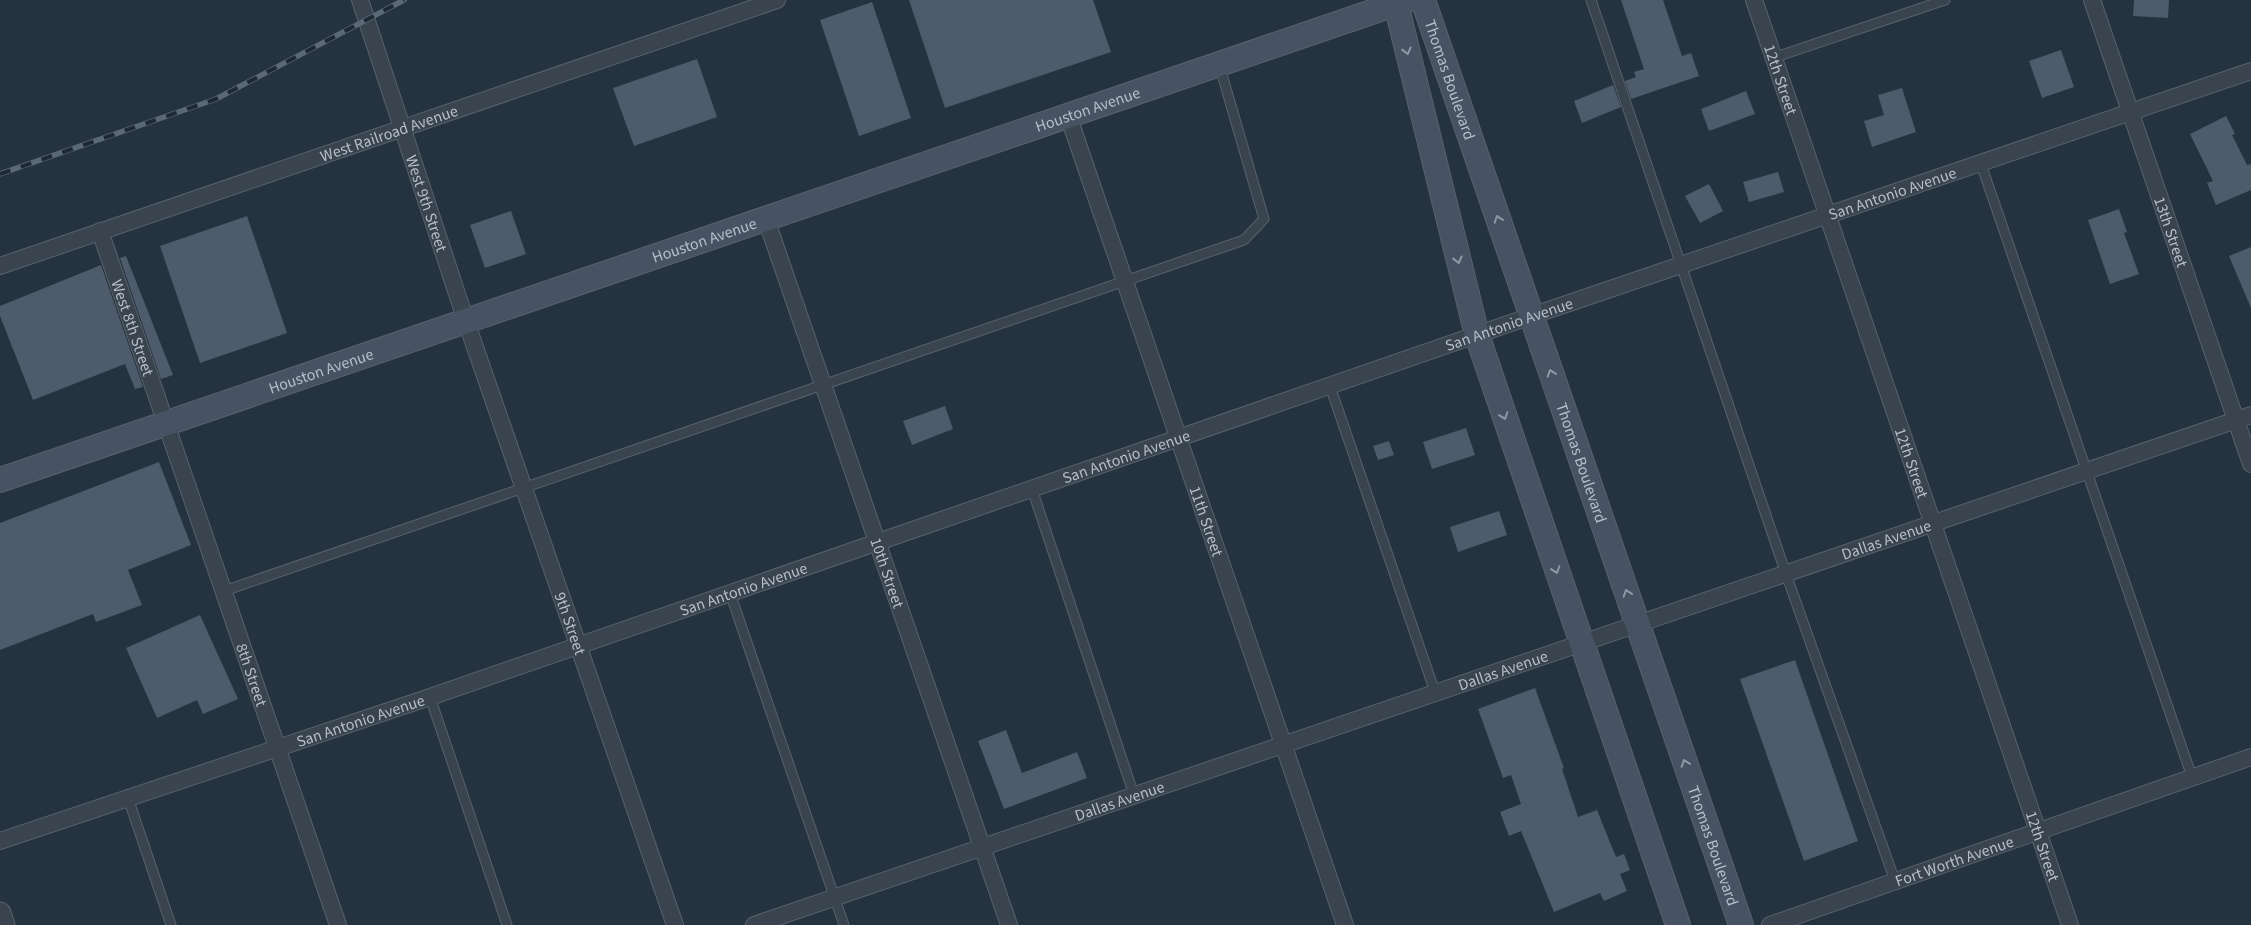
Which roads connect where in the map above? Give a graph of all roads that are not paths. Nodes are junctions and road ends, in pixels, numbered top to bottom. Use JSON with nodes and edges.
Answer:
{"nodes":[{"id":1,"x":360,"y":0,"type":"edge"},
{"id":2,"x":777,"y":0,"type":"edge"},
{"id":3,"x":1423,"y":0,"type":"edge"},
{"id":4,"x":1591,"y":0,"type":"edge"},
{"id":5,"x":1754,"y":0,"type":"edge"},
{"id":6,"x":1945,"y":0,"type":"edge"},
{"id":7,"x":2092,"y":0,"type":"edge"},
{"id":8,"x":1399,"y":1,"type":"edge"},
{"id":9,"x":1773,"y":58,"type":"junction"},
{"id":10,"x":1219,"y":64,"type":"junction"},
{"id":11,"x":2251,"y":71,"type":"edge"},
{"id":12,"x":2130,"y":113,"type":"junction"},
{"id":13,"x":1068,"y":115,"type":"junction"},
{"id":14,"x":401,"y":128,"type":"junction"},
{"id":15,"x":1981,"y":164,"type":"junction"},
{"id":16,"x":1827,"y":216,"type":"junction"},
{"id":17,"x":766,"y":219,"type":"junction"},
{"id":18,"x":100,"y":232,"type":"junction"},
{"id":19,"x":1682,"y":265,"type":"junction"},
{"id":20,"x":0,"y":266,"type":"edge"},
{"id":21,"x":1125,"y":282,"type":"junction"},
{"id":22,"x":1531,"y":316,"type":"junction"},
{"id":23,"x":466,"y":321,"type":"junction"},
{"id":24,"x":1476,"y":335,"type":"junction"},
{"id":25,"x":823,"y":385,"type":"junction"},
{"id":26,"x":1330,"y":386,"type":"junction"},
{"id":27,"x":2244,"y":418,"type":"edge"},
{"id":28,"x":167,"y":424,"type":"junction"},
{"id":29,"x":1178,"y":439,"type":"junction"},
{"id":30,"x":2251,"y":464,"type":"edge"},
{"id":31,"x":2086,"y":472,"type":"junction"},
{"id":32,"x":0,"y":480,"type":"edge"},
{"id":33,"x":524,"y":488,"type":"junction"},
{"id":34,"x":1032,"y":489,"type":"junction"},
{"id":35,"x":1933,"y":524,"type":"junction"},
{"id":36,"x":878,"y":543,"type":"junction"},
{"id":37,"x":1786,"y":574,"type":"junction"},
{"id":38,"x":224,"y":591,"type":"junction"},
{"id":39,"x":730,"y":593,"type":"junction"},
{"id":40,"x":1637,"y":624,"type":"junction"},
{"id":41,"x":1582,"y":643,"type":"junction"},
{"id":42,"x":579,"y":646,"type":"junction"},
{"id":43,"x":1435,"y":692,"type":"junction"},
{"id":44,"x":430,"y":697,"type":"junction"},
{"id":45,"x":1283,"y":744,"type":"junction"},
{"id":46,"x":277,"y":748,"type":"junction"},
{"id":47,"x":2251,"y":757,"type":"edge"},
{"id":48,"x":2192,"y":778,"type":"junction"},
{"id":49,"x":1134,"y":795,"type":"junction"},
{"id":50,"x":128,"y":798,"type":"junction"},
{"id":51,"x":2038,"y":831,"type":"junction"},
{"id":52,"x":0,"y":841,"type":"edge"},
{"id":53,"x":983,"y":848,"type":"junction"},
{"id":54,"x":1895,"y":881,"type":"junction"},
{"id":55,"x":834,"y":898,"type":"junction"},
{"id":56,"x":0,"y":913,"type":"edge"},
{"id":57,"x":4,"y":925,"type":"edge"},
{"id":58,"x":171,"y":925,"type":"edge"},
{"id":59,"x":338,"y":925,"type":"edge"},
{"id":60,"x":507,"y":925,"type":"edge"},
{"id":61,"x":675,"y":925,"type":"edge"},
{"id":62,"x":754,"y":925,"type":"edge"},
{"id":63,"x":844,"y":925,"type":"edge"},
{"id":64,"x":1009,"y":925,"type":"edge"},
{"id":65,"x":1345,"y":925,"type":"edge"},
{"id":66,"x":1678,"y":925,"type":"edge"},
{"id":67,"x":1741,"y":925,"type":"edge"},
{"id":68,"x":1770,"y":925,"type":"edge"},
{"id":69,"x":2070,"y":925,"type":"edge"}],
"edges":[{"from":1,"to":14,"type":"street","name":"West 9th Street"},
{"from":2,"to":14,"type":"street","name":"West Railroad Avenue"},
{"from":22,"to":3,"type":"main road","name":"Thomas Boulevard","one_way":true},
{"from":4,"to":19,"type":"lane"},
{"from":5,"to":9,"type":"street","name":"12th Street"},
{"from":6,"to":9,"type":"lane"},
{"from":7,"to":12,"type":"street","name":"13th Street"},
{"from":8,"to":10,"type":"main road","name":"Houston Avenue"},
{"from":8,"to":24,"type":"main road","name":"Thomas Boulevard","one_way":true},
{"from":9,"to":16,"type":"street","name":"12th Street"},
{"from":10,"to":13,"type":"main road","name":"Houston Avenue"},
{"from":10,"to":21,"type":"lane"},
{"from":11,"to":12,"type":"street","name":"San Antonio Avenue"},
{"from":12,"to":15,"type":"street","name":"San Antonio Avenue"},
{"from":12,"to":27,"type":"street","name":"13th Street"},
{"from":13,"to":17,"type":"main road","name":"Houston Avenue"},
{"from":13,"to":21,"type":"street","name":"11th Street"},
{"from":14,"to":18,"type":"street","name":"West Railroad Avenue"},
{"from":14,"to":23,"type":"street","name":"West 9th Street"},
{"from":15,"to":16,"type":"street","name":"San Antonio Avenue"},
{"from":15,"to":31,"type":"lane"},
{"from":16,"to":19,"type":"street","name":"San Antonio Avenue"},
{"from":16,"to":35,"type":"street","name":"12th Street"},
{"from":17,"to":23,"type":"main road","name":"Houston Avenue"},
{"from":17,"to":25,"type":"street","name":"10th Street"},
{"from":18,"to":20,"type":"street","name":"West Railroad Avenue"},
{"from":18,"to":28,"type":"street","name":"West 8th Street"},
{"from":19,"to":22,"type":"street","name":"San Antonio Avenue"},
{"from":19,"to":37,"type":"lane"},
{"from":21,"to":25,"type":"lane"},
{"from":21,"to":29,"type":"street","name":"11th Street"},
{"from":22,"to":24,"type":"street","name":"San Antonio Avenue"},
{"from":40,"to":22,"type":"main road","name":"Thomas Boulevard","one_way":true},
{"from":23,"to":28,"type":"main road","name":"Houston Avenue"},
{"from":23,"to":33,"type":"street","name":"9th Street"},
{"from":24,"to":26,"type":"street","name":"San Antonio Avenue"},
{"from":24,"to":41,"type":"main road","name":"Thomas Boulevard","one_way":true},
{"from":25,"to":33,"type":"lane"},
{"from":25,"to":36,"type":"street","name":"10th Street"},
{"from":26,"to":29,"type":"street","name":"San Antonio Avenue"},
{"from":26,"to":43,"type":"lane"},
{"from":27,"to":30,"type":"street","name":"13th Street"},
{"from":27,"to":31,"type":"street","name":"Dallas Avenue"},
{"from":28,"to":32,"type":"main road","name":"Houston Avenue"},
{"from":28,"to":38,"type":"street","name":"8th Street"},
{"from":29,"to":34,"type":"street","name":"San Antonio Avenue"},
{"from":29,"to":45,"type":"street","name":"11th Street"},
{"from":31,"to":35,"type":"street","name":"Dallas Avenue"},
{"from":31,"to":48,"type":"lane"},
{"from":33,"to":38,"type":"lane"},
{"from":33,"to":42,"type":"street","name":"9th Street"},
{"from":34,"to":36,"type":"street","name":"San Antonio Avenue"},
{"from":34,"to":49,"type":"lane"},
{"from":35,"to":37,"type":"street","name":"Dallas Avenue"},
{"from":35,"to":51,"type":"street","name":"12th Street"},
{"from":36,"to":39,"type":"street","name":"San Antonio Avenue"},
{"from":36,"to":53,"type":"street","name":"10th Street"},
{"from":37,"to":40,"type":"street","name":"Dallas Avenue"},
{"from":37,"to":54,"type":"lane"},
{"from":38,"to":46,"type":"street","name":"8th Street"},
{"from":39,"to":42,"type":"street","name":"San Antonio Avenue"},
{"from":39,"to":55,"type":"lane"},
{"from":40,"to":41,"type":"street","name":"Dallas Avenue"},
{"from":67,"to":40,"type":"main road","name":"Thomas Boulevard","one_way":true},
{"from":41,"to":43,"type":"street","name":"Dallas Avenue"},
{"from":41,"to":66,"type":"main road","name":"Thomas Boulevard"},
{"from":42,"to":44,"type":"street","name":"San Antonio Avenue"},
{"from":42,"to":61,"type":"street","name":"9th Street"},
{"from":43,"to":45,"type":"street","name":"Dallas Avenue"},
{"from":44,"to":46,"type":"street","name":"San Antonio Avenue"},
{"from":44,"to":60,"type":"lane"},
{"from":45,"to":49,"type":"street","name":"Dallas Avenue"},
{"from":45,"to":65,"type":"street","name":"11th Street"},
{"from":46,"to":50,"type":"street","name":"San Antonio Avenue"},
{"from":46,"to":59,"type":"street","name":"8th Street"},
{"from":47,"to":48,"type":"street","name":"Fort Worth Avenue"},
{"from":48,"to":51,"type":"street","name":"Fort Worth Avenue"},
{"from":49,"to":53,"type":"street","name":"Dallas Avenue"},
{"from":50,"to":52,"type":"street","name":"San Antonio Avenue"},
{"from":50,"to":58,"type":"lane"},
{"from":51,"to":54,"type":"street","name":"Fort Worth Avenue"},
{"from":51,"to":69,"type":"street","name":"12th Street"},
{"from":53,"to":55,"type":"street","name":"Dallas Avenue"},
{"from":53,"to":64,"type":"street","name":"10th Street"},
{"from":54,"to":68,"type":"street","name":"Fort Worth Avenue"},
{"from":55,"to":62,"type":"street","name":"Dallas Avenue"},
{"from":55,"to":63,"type":"lane"},
{"from":56,"to":57,"type":"street"}]}
